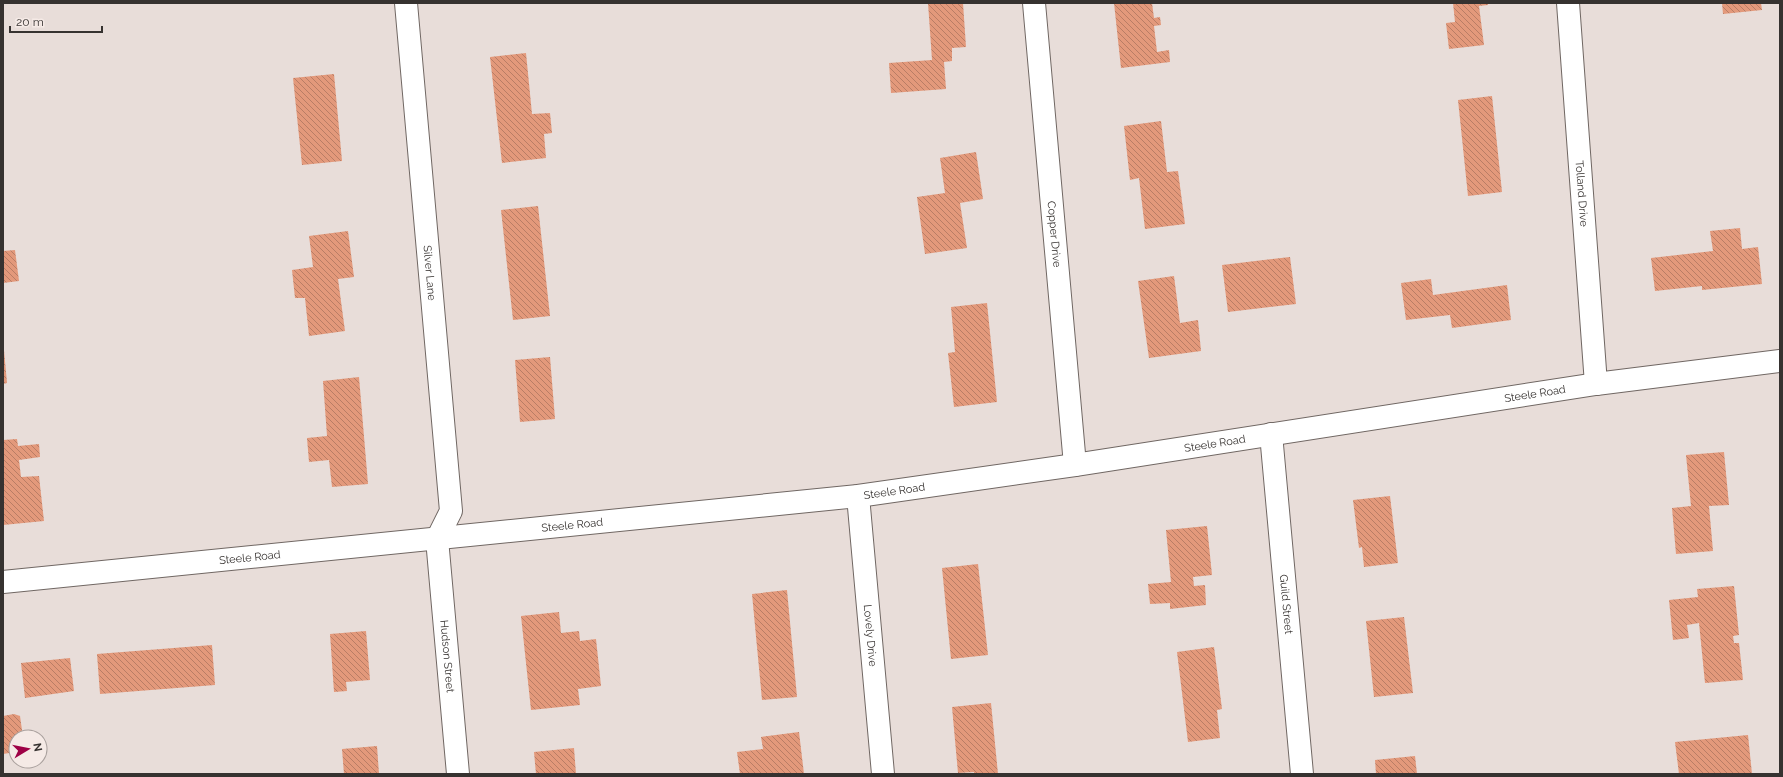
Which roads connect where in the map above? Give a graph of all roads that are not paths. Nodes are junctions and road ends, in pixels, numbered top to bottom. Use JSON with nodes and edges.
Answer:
{"nodes":[{"id":1,"x":406,"y":3,"type":"edge"},
{"id":2,"x":1034,"y":3,"type":"edge"},
{"id":3,"x":1568,"y":3,"type":"edge"},
{"id":4,"x":1780,"y":361,"type":"edge"},
{"id":5,"x":1596,"y":384,"type":"junction"},
{"id":6,"x":1271,"y":434,"type":"junction"},
{"id":7,"x":1075,"y":465,"type":"junction"},
{"id":8,"x":858,"y":496,"type":"junction"},
{"id":9,"x":437,"y":539,"type":"junction"},
{"id":10,"x":3,"y":582,"type":"edge"},
{"id":11,"x":458,"y":774,"type":"edge"},
{"id":12,"x":883,"y":774,"type":"edge"},
{"id":13,"x":1302,"y":774,"type":"edge"}],
"edges":[{"from":1,"to":9,"type":"street","name":"Silver Lane"},
{"from":2,"to":7,"type":"street","name":"Copper Drive"},
{"from":3,"to":5,"type":"street","name":"Tolland Drive"},
{"from":4,"to":5,"type":"street","name":"Steele Road"},
{"from":5,"to":6,"type":"street","name":"Steele Road"},
{"from":6,"to":7,"type":"street","name":"Steele Road"},
{"from":6,"to":13,"type":"street","name":"Guild Street"},
{"from":7,"to":8,"type":"street","name":"Steele Road"},
{"from":8,"to":9,"type":"street","name":"Steele Road"},
{"from":8,"to":12,"type":"street","name":"Lovely Drive"},
{"from":9,"to":10,"type":"street","name":"Steele Road"},
{"from":9,"to":11,"type":"street","name":"Hudson Street"}]}
